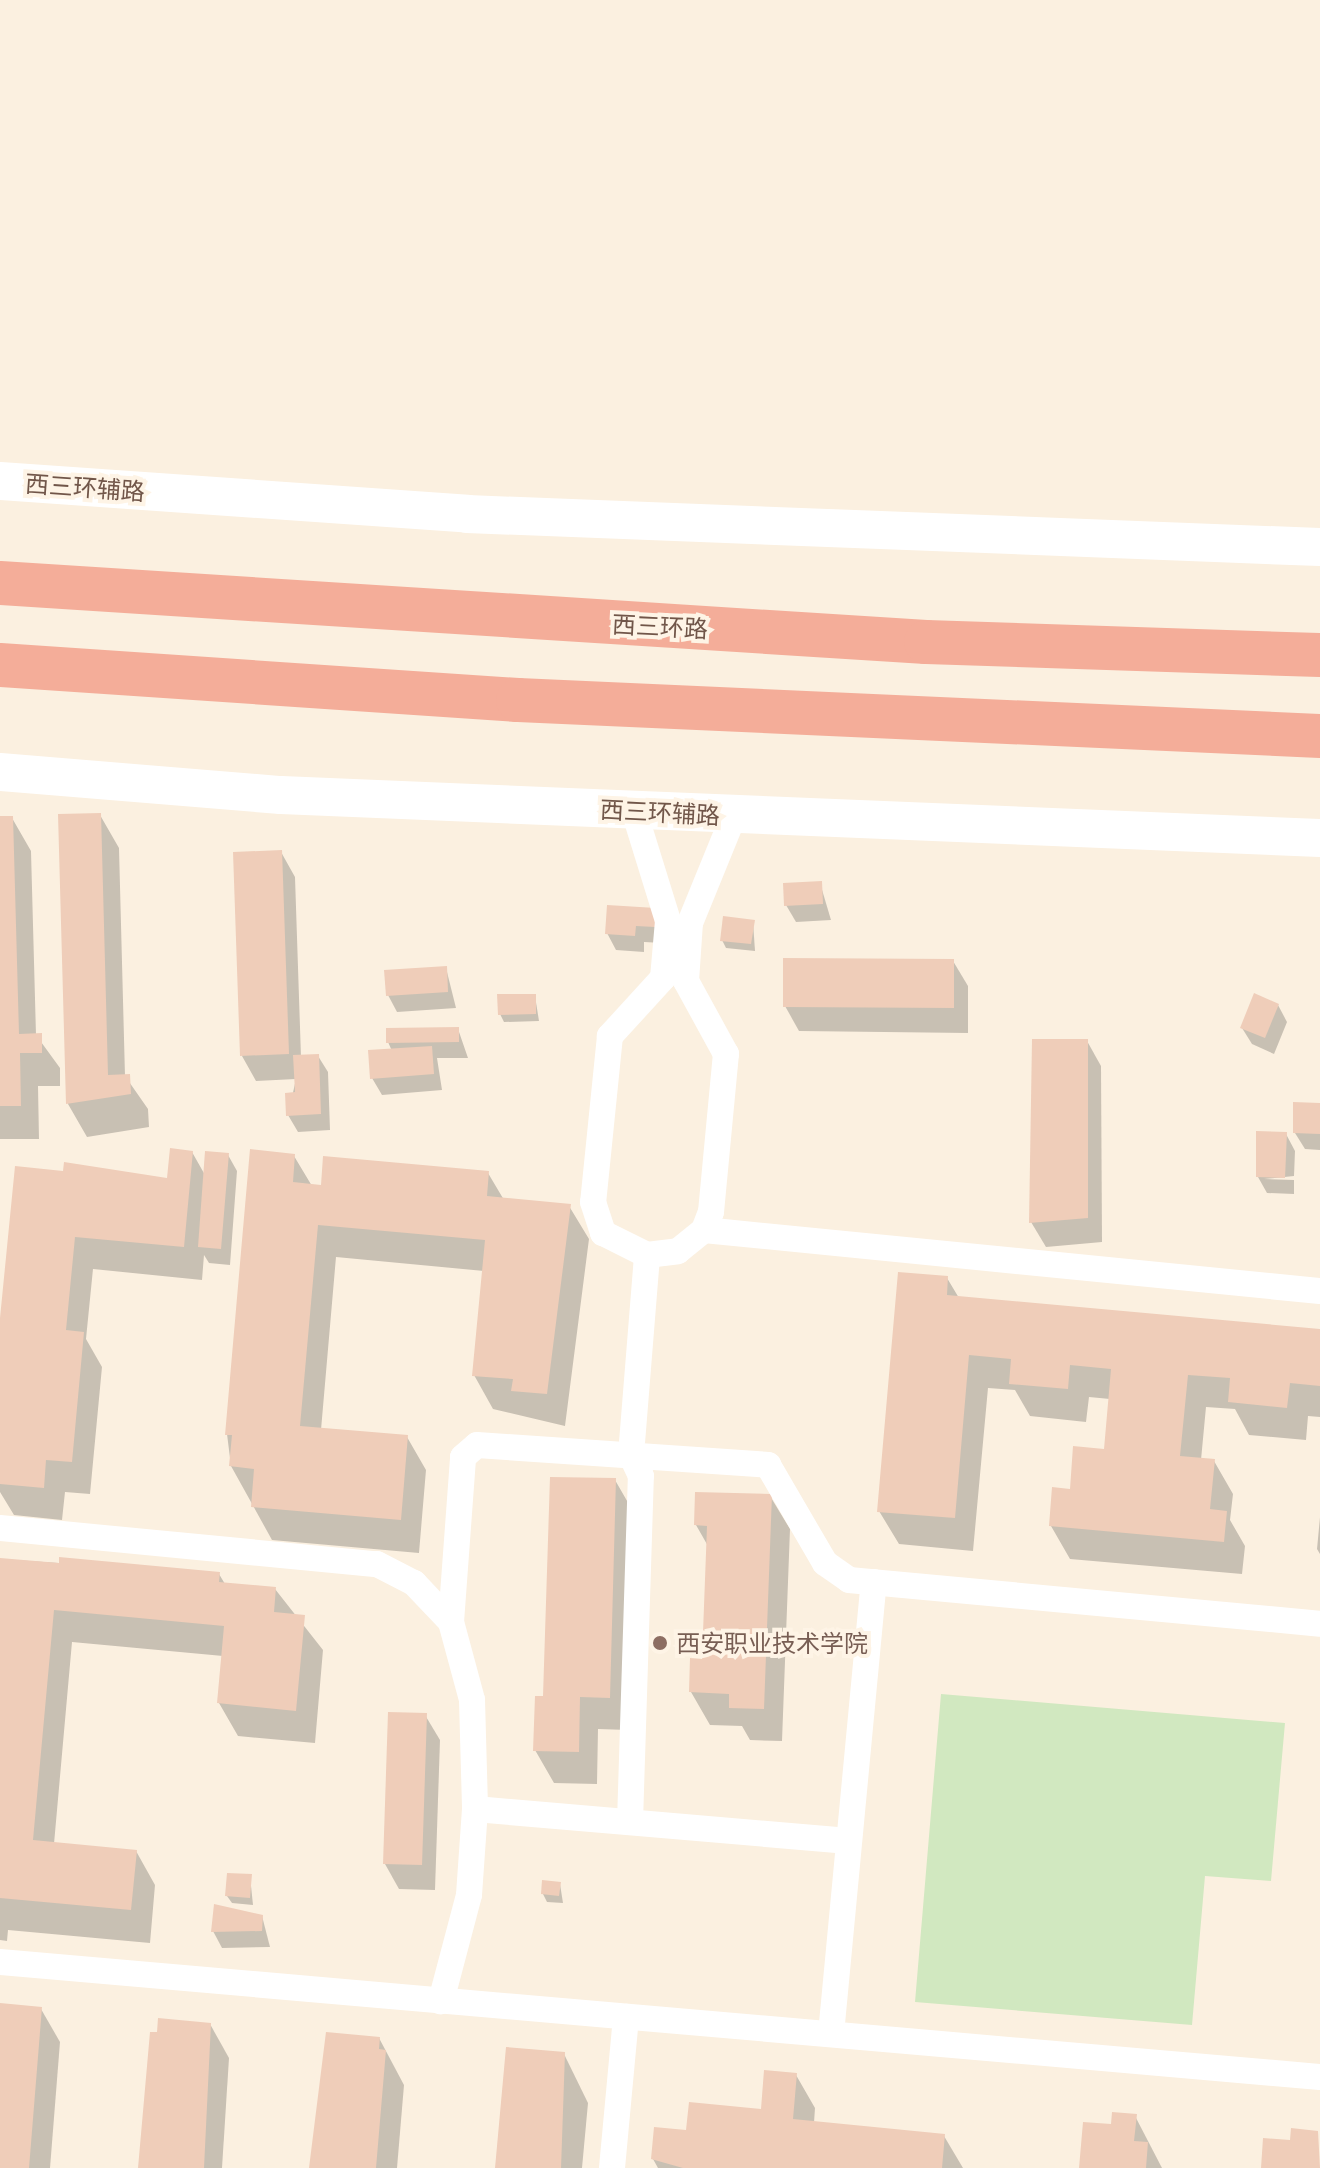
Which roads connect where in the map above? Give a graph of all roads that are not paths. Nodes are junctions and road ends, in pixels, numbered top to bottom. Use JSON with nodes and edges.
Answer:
{"nodes":[{"id":1,"x":0,"y":481,"type":"edge"},
{"id":2,"x":1320,"y":547,"type":"edge"},
{"id":3,"x":0,"y":583,"type":"edge"},
{"id":4,"x":1320,"y":655,"type":"edge"},
{"id":5,"x":0,"y":665,"type":"edge"},
{"id":6,"x":1320,"y":736,"type":"edge"},
{"id":7,"x":0,"y":772,"type":"edge"},
{"id":8,"x":634,"y":811,"type":"junction"},
{"id":9,"x":734,"y":815,"type":"junction"},
{"id":10,"x":1320,"y":838,"type":"edge"},
{"id":11,"x":704,"y":1230,"type":"junction"},
{"id":12,"x":647,"y":1255,"type":"junction"},
{"id":13,"x":1320,"y":1291,"type":"edge"},
{"id":14,"x":631,"y":1455,"type":"junction"},
{"id":15,"x":0,"y":1528,"type":"edge"},
{"id":16,"x":874,"y":1582,"type":"junction"},
{"id":17,"x":451,"y":1622,"type":"junction"},
{"id":18,"x":1320,"y":1624,"type":"edge"},
{"id":19,"x":475,"y":1809,"type":"junction"},
{"id":20,"x":630,"y":1822,"type":"junction"},
{"id":21,"x":849,"y":1841,"type":"junction"},
{"id":22,"x":0,"y":1962,"type":"edge"},
{"id":23,"x":441,"y":2001,"type":"junction"},
{"id":24,"x":626,"y":2017,"type":"junction"},
{"id":25,"x":831,"y":2034,"type":"junction"},
{"id":26,"x":1320,"y":2077,"type":"edge"},
{"id":27,"x":612,"y":2168,"type":"edge"}],
"edges":[{"from":1,"to":2,"type":"main road","name":"西三环辅路"},
{"from":3,"to":4,"type":"highway","name":"西三环路"},
{"from":5,"to":6,"type":"highway"},
{"from":7,"to":8,"type":"main road","name":"西三环辅路"},
{"from":8,"to":9,"type":"main road","name":"西三环辅路"},
{"from":8,"to":12,"type":"street"},
{"from":9,"to":10,"type":"main road","name":"西三环辅路"},
{"from":9,"to":11,"type":"street"},
{"from":11,"to":12,"type":"street"},
{"from":11,"to":13,"type":"street"},
{"from":12,"to":14,"type":"street"},
{"from":14,"to":16,"type":"street"},
{"from":14,"to":17,"type":"street"},
{"from":14,"to":20,"type":"street"},
{"from":15,"to":17,"type":"street"},
{"from":16,"to":18,"type":"street"},
{"from":16,"to":21,"type":"street"},
{"from":17,"to":19,"type":"street"},
{"from":19,"to":20,"type":"street"},
{"from":19,"to":23,"type":"street"},
{"from":20,"to":21,"type":"street"},
{"from":21,"to":25,"type":"street"},
{"from":22,"to":23,"type":"street"},
{"from":23,"to":24,"type":"street"},
{"from":24,"to":25,"type":"street"},
{"from":24,"to":27,"type":"street"},
{"from":25,"to":26,"type":"street"}]}
